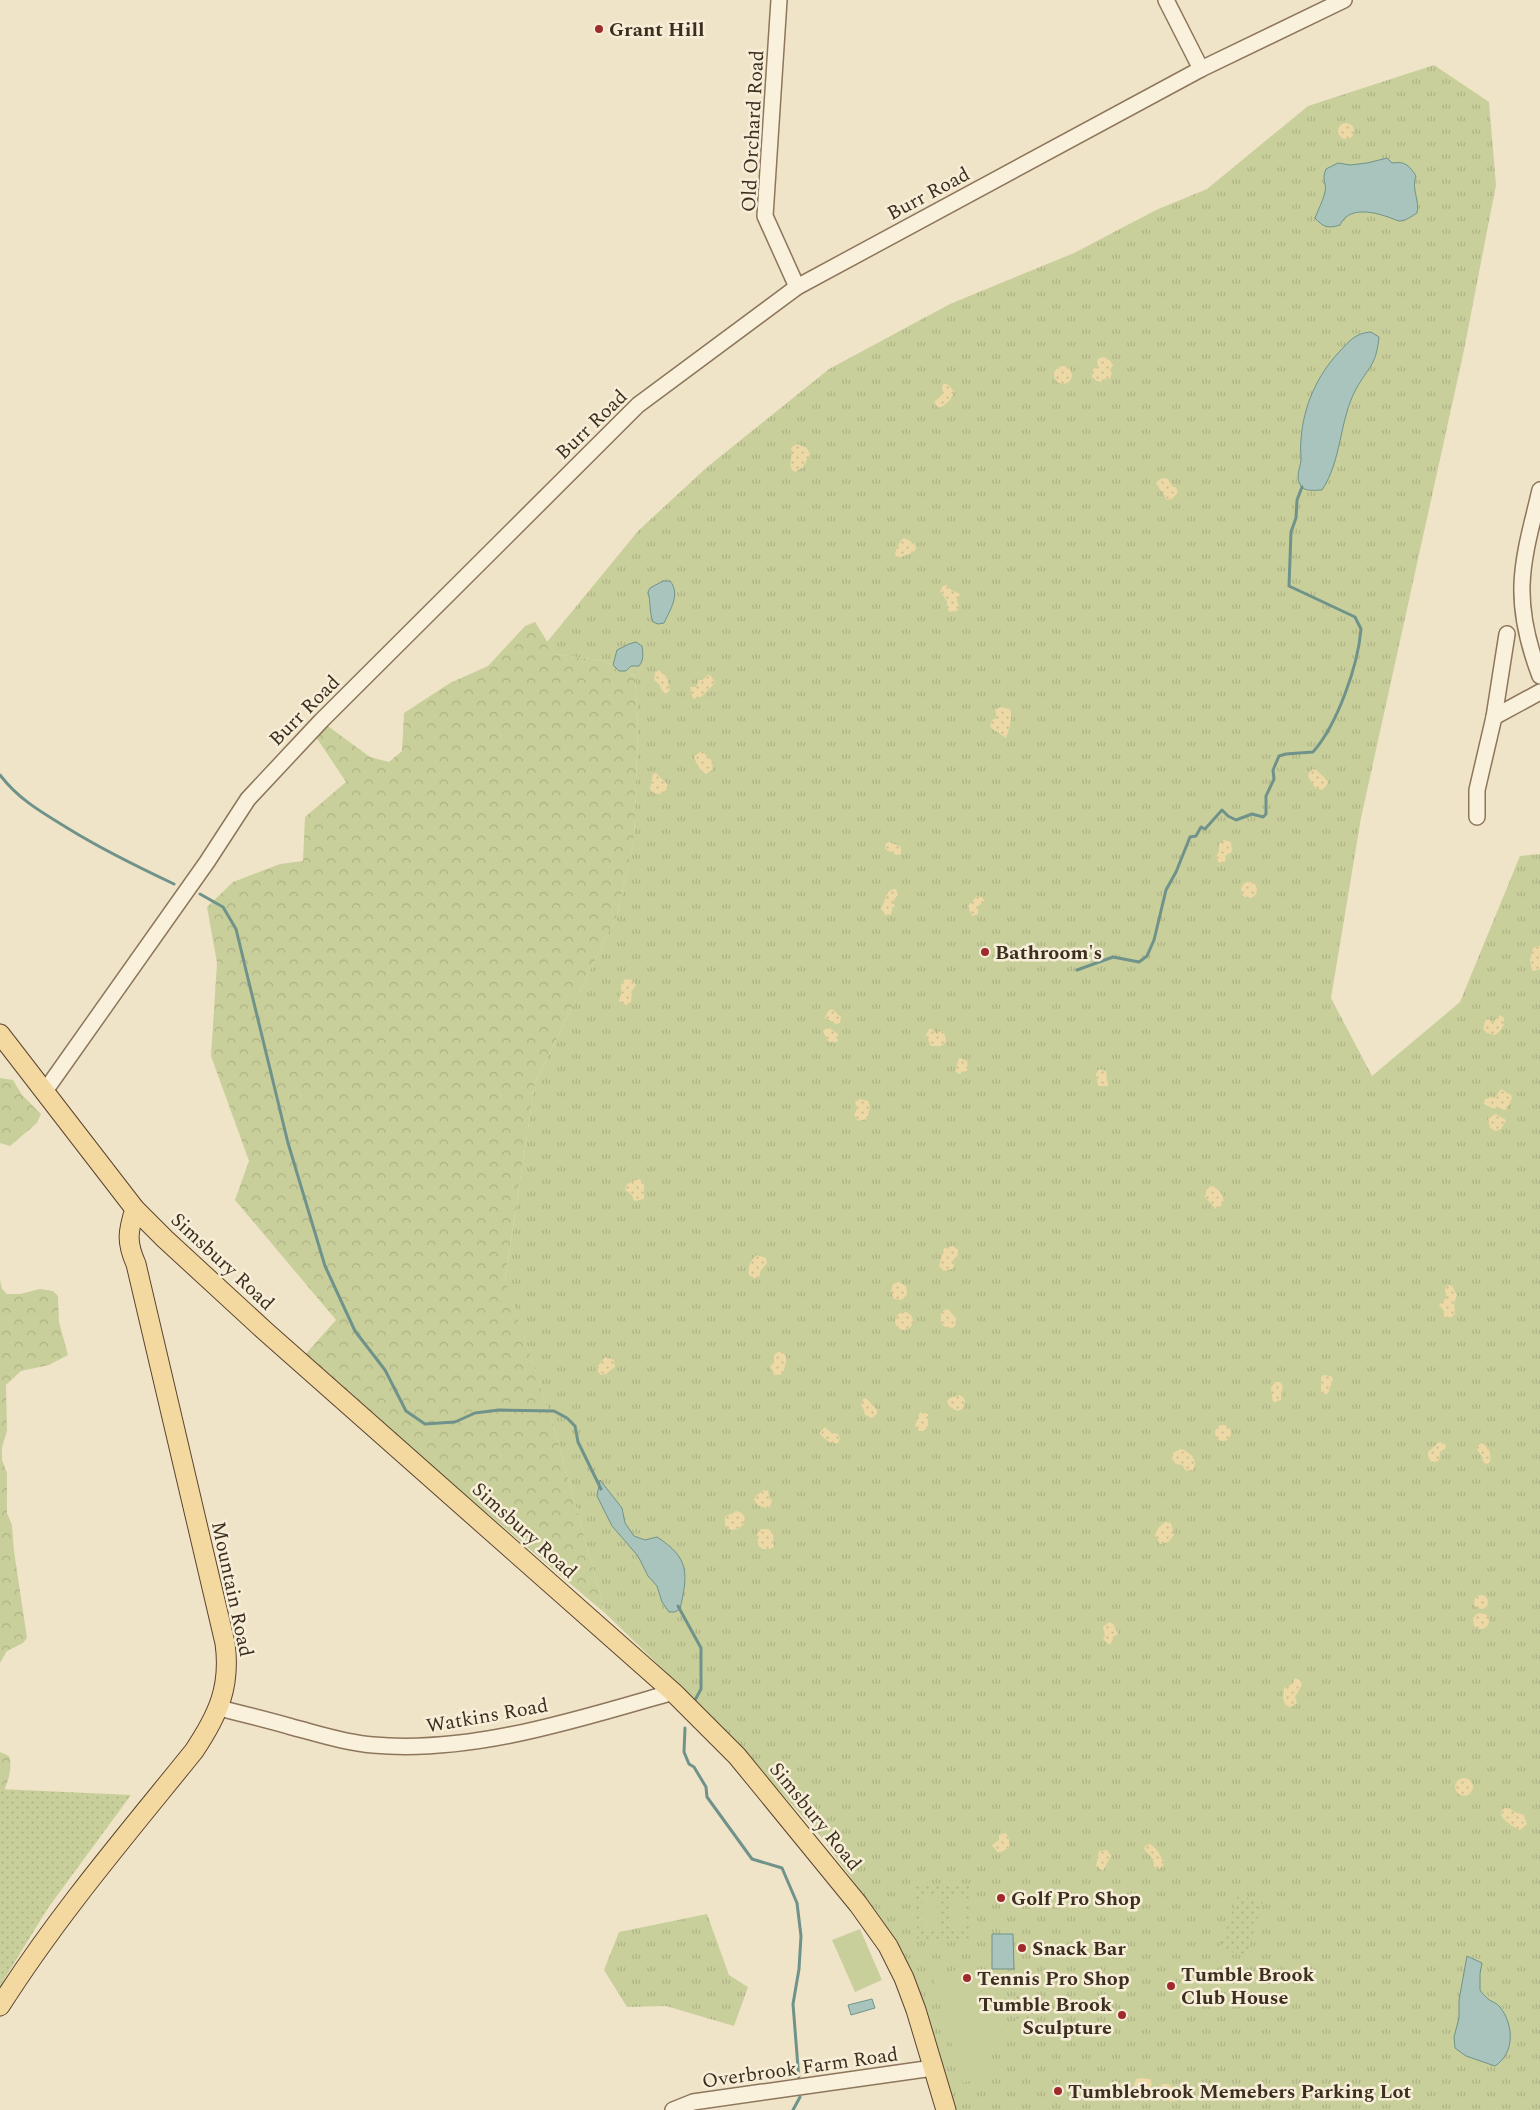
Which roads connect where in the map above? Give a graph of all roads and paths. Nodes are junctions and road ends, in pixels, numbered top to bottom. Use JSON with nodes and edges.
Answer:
{"nodes":[{"id":1,"x":779,"y":0,"type":"edge"},
{"id":2,"x":1166,"y":0,"type":"edge"},
{"id":3,"x":1344,"y":0,"type":"edge"},
{"id":4,"x":1202,"y":70,"type":"junction"},
{"id":5,"x":797,"y":287,"type":"junction"},
{"id":6,"x":1540,"y":490,"type":"edge"},
{"id":7,"x":1507,"y":634,"type":"dead end"},
{"id":8,"x":1540,"y":676,"type":"edge"},
{"id":9,"x":1540,"y":692,"type":"edge"},
{"id":10,"x":1494,"y":717,"type":"junction"},
{"id":11,"x":1477,"y":817,"type":"dead end"},
{"id":12,"x":0,"y":1034,"type":"edge"},
{"id":13,"x":45,"y":1091,"type":"junction"},
{"id":14,"x":136,"y":1209,"type":"junction"},
{"id":15,"x":151,"y":1224,"type":"junction"},
{"id":16,"x":136,"y":1264,"type":"junction"},
{"id":17,"x":673,"y":1692,"type":"junction"},
{"id":18,"x":219,"y":1708,"type":"junction"},
{"id":19,"x":0,"y":2006,"type":"edge"},
{"id":20,"x":933,"y":2068,"type":"junction"},
{"id":21,"x":673,"y":2110,"type":"edge"},
{"id":22,"x":946,"y":2110,"type":"edge"}],
"edges":[{"from":1,"to":5,"type":"street","name":"Old Orchard Road"},
{"from":2,"to":4,"type":"street"},
{"from":3,"to":4,"type":"street","name":"Burr Road"},
{"from":4,"to":5,"type":"street","name":"Burr Road"},
{"from":5,"to":13,"type":"street","name":"Burr Road"},
{"from":6,"to":8,"type":"street"},
{"from":7,"to":10,"type":"street"},
{"from":9,"to":10,"type":"street"},
{"from":10,"to":11,"type":"street"},
{"from":12,"to":13,"type":"main road","name":"Simsbury Road"},
{"from":13,"to":14,"type":"main road","name":"Simsbury Road"},
{"from":14,"to":15,"type":"main road","name":"Simsbury Road"},
{"from":14,"to":16,"type":"main road","name":"Mountain Road"},
{"from":15,"to":16,"type":"main road","name":"Mountain Road"},
{"from":15,"to":17,"type":"main road","name":"Simsbury Road"},
{"from":16,"to":18,"type":"main road","name":"Mountain Road"},
{"from":17,"to":18,"type":"street","name":"Watkins Road"},
{"from":17,"to":20,"type":"main road","name":"Simsbury Road"},
{"from":18,"to":19,"type":"main road","name":"Mountain Road"},
{"from":20,"to":21,"type":"street","name":"Overbrook Farm Road"},
{"from":20,"to":22,"type":"main road","name":"Simsbury Road"}]}
